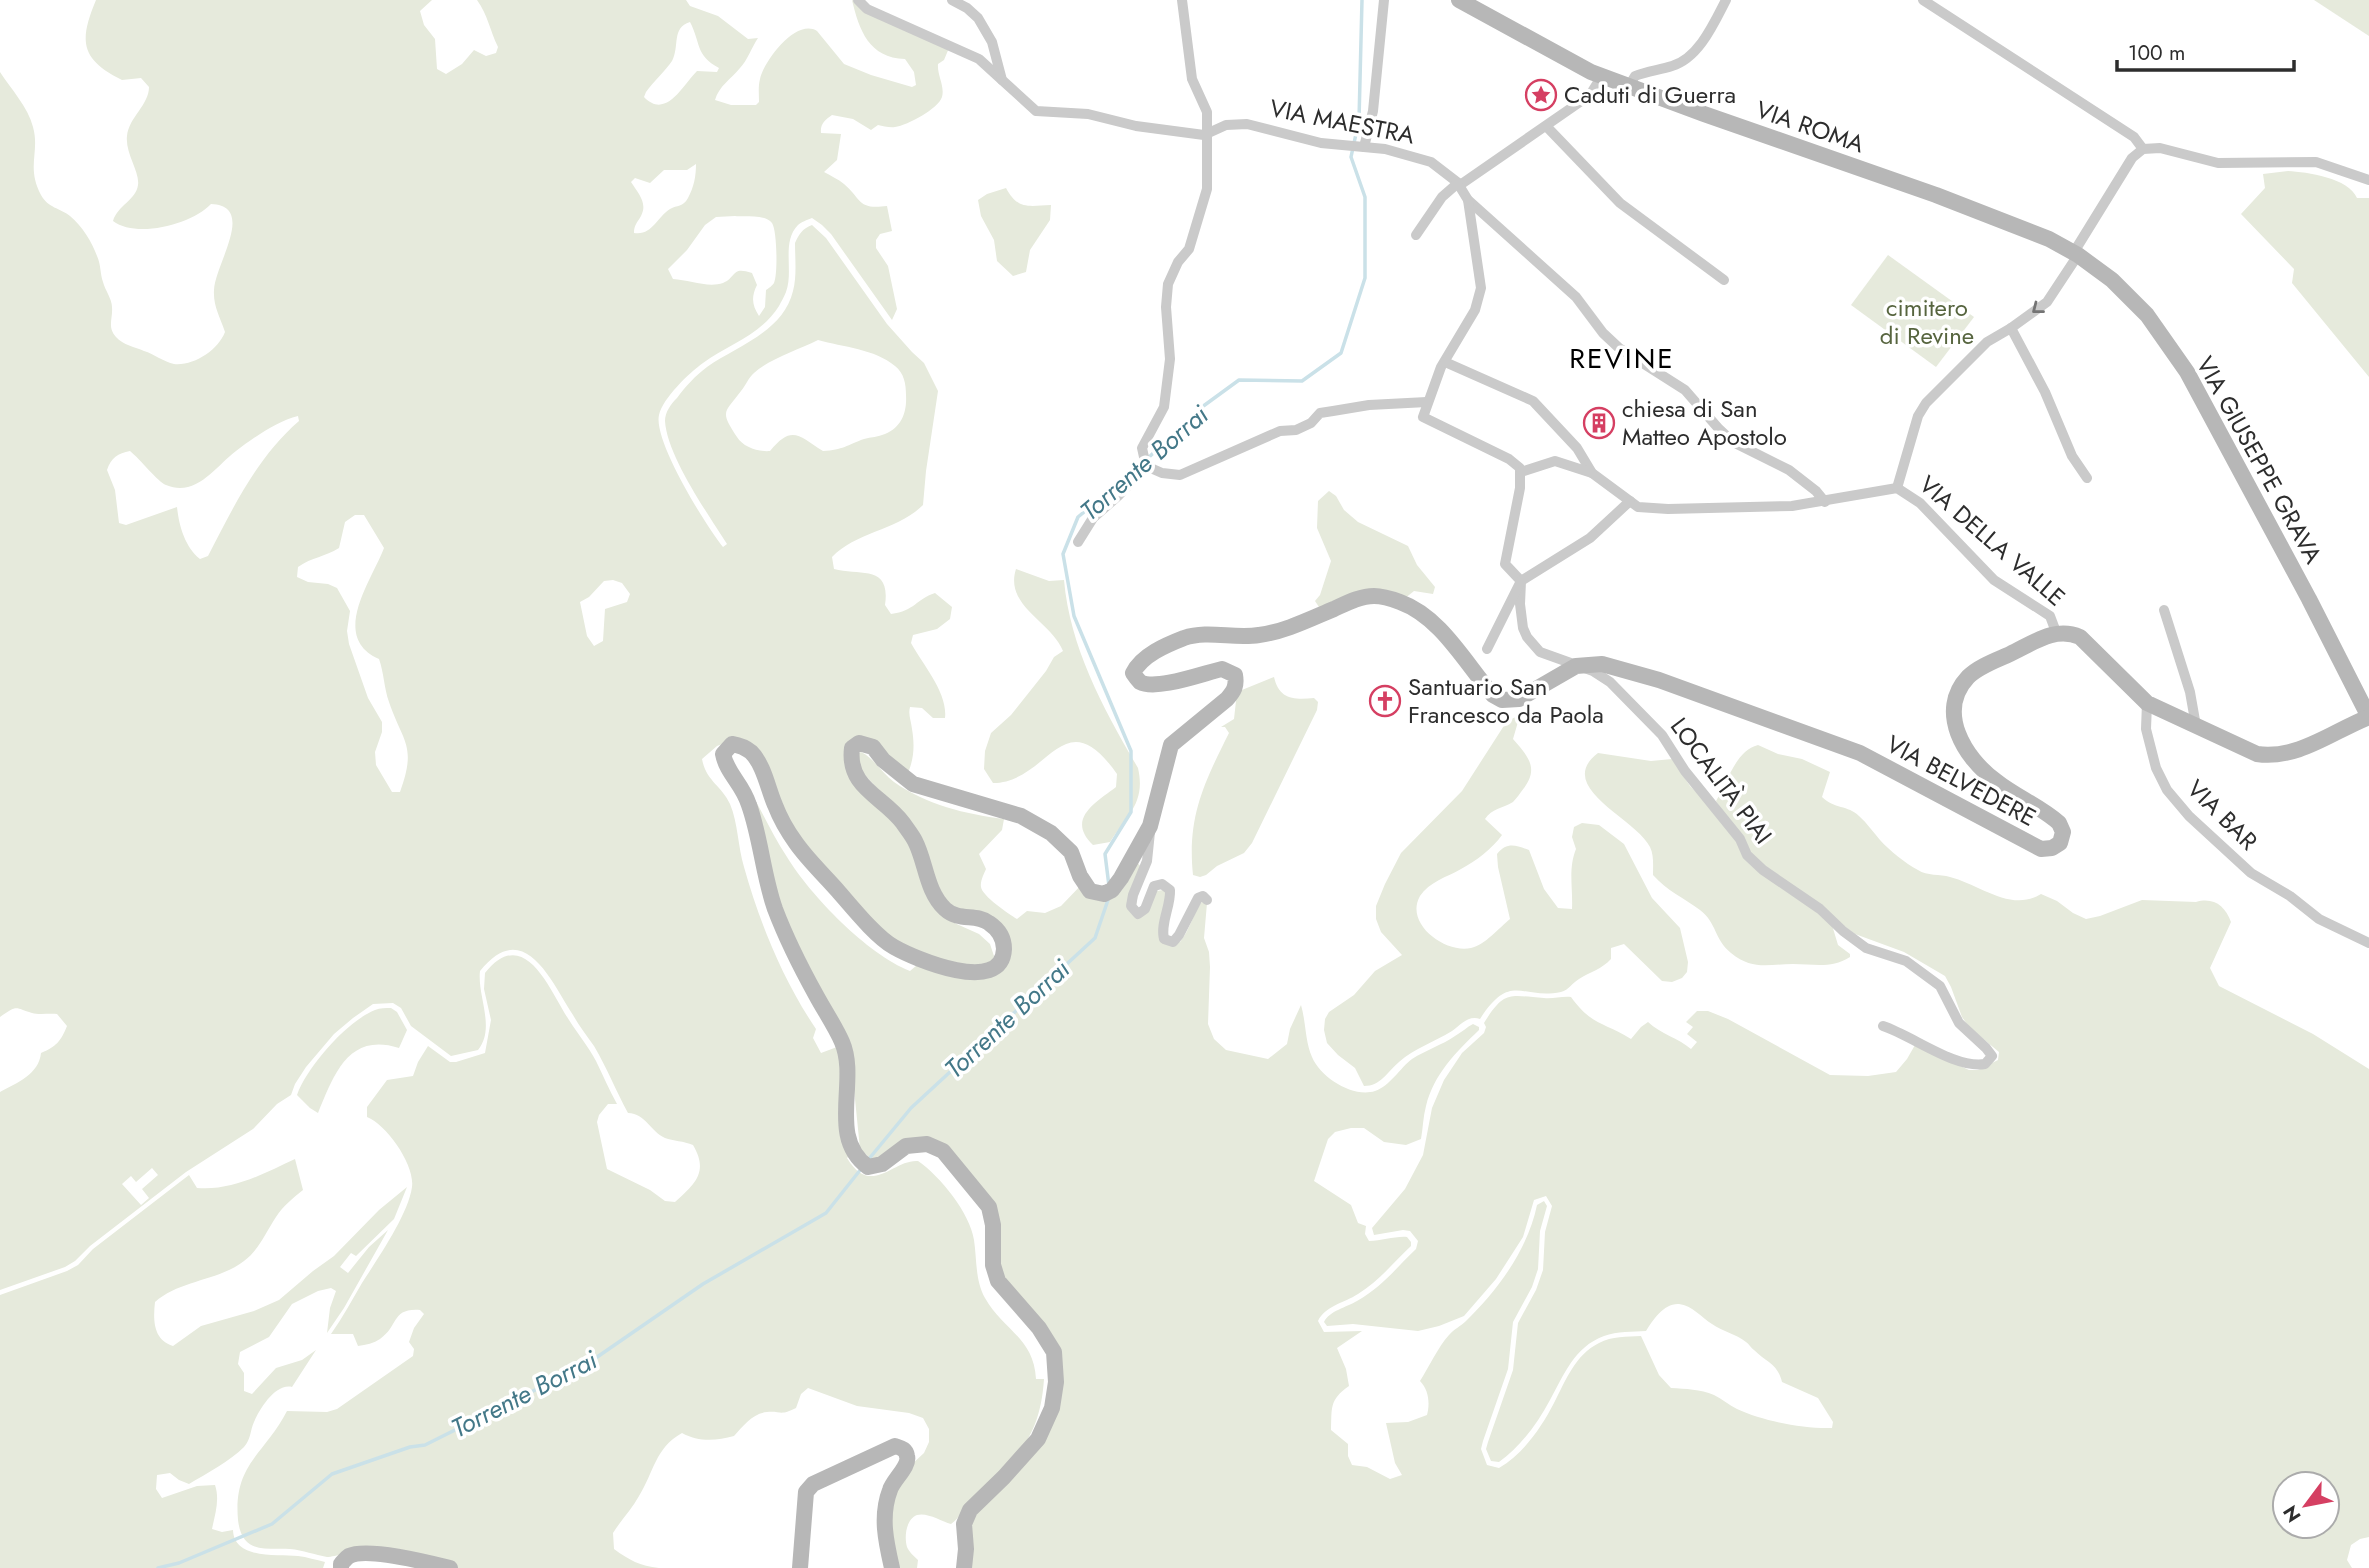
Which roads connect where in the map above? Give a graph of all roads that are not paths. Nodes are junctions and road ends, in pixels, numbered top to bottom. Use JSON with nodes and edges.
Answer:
{"nodes":[{"id":1,"x":858,"y":0,"type":"edge"},
{"id":2,"x":952,"y":0,"type":"edge"},
{"id":3,"x":1182,"y":0,"type":"edge"},
{"id":4,"x":1384,"y":0,"type":"edge"},
{"id":5,"x":1459,"y":0,"type":"edge"},
{"id":6,"x":1726,"y":0,"type":"edge"},
{"id":7,"x":1923,"y":0,"type":"edge"},
{"id":8,"x":1602,"y":76,"type":"junction"},
{"id":9,"x":1002,"y":80,"type":"junction"},
{"id":10,"x":1629,"y":86,"type":"junction"},
{"id":11,"x":1547,"y":127,"type":"junction"},
{"id":12,"x":1207,"y":134,"type":"junction"},
{"id":13,"x":1361,"y":147,"type":"junction"},
{"id":14,"x":2143,"y":149,"type":"junction"},
{"id":15,"x":2369,"y":180,"type":"edge"},
{"id":16,"x":1459,"y":184,"type":"junction"},
{"id":17,"x":1468,"y":200,"type":"junction"},
{"id":18,"x":1416,"y":235,"type":"dead end"},
{"id":19,"x":2076,"y":254,"type":"junction"},
{"id":20,"x":1724,"y":280,"type":"dead end"},
{"id":21,"x":2011,"y":328,"type":"junction"},
{"id":22,"x":1445,"y":362,"type":"junction"},
{"id":23,"x":1427,"y":402,"type":"junction"},
{"id":24,"x":1145,"y":463,"type":"junction"},
{"id":25,"x":1521,"y":472,"type":"junction"},
{"id":26,"x":1592,"y":473,"type":"junction"},
{"id":27,"x":2087,"y":478,"type":"dead end"},
{"id":28,"x":1897,"y":488,"type":"junction"},
{"id":29,"x":1630,"y":501,"type":"junction"},
{"id":30,"x":1825,"y":502,"type":"junction"},
{"id":31,"x":1078,"y":542,"type":"dead end"},
{"id":32,"x":1521,"y":581,"type":"junction"},
{"id":33,"x":2164,"y":610,"type":"dead end"},
{"id":34,"x":2056,"y":632,"type":"junction"},
{"id":35,"x":1487,"y":649,"type":"dead end"},
{"id":36,"x":1576,"y":666,"type":"junction"},
{"id":37,"x":2147,"y":702,"type":"junction"},
{"id":38,"x":2369,"y":717,"type":"edge"},
{"id":39,"x":2196,"y":726,"type":"junction"},
{"id":40,"x":1150,"y":825,"type":"junction"},
{"id":41,"x":1207,"y":900,"type":"dead end"},
{"id":42,"x":2369,"y":943,"type":"edge"},
{"id":43,"x":1883,"y":1026,"type":"dead end"},
{"id":44,"x":341,"y":1568,"type":"edge"},
{"id":45,"x":450,"y":1568,"type":"edge"},
{"id":46,"x":800,"y":1568,"type":"edge"},
{"id":47,"x":892,"y":1568,"type":"edge"},
{"id":48,"x":964,"y":1568,"type":"edge"}],
"edges":[{"from":1,"to":9,"type":"street","name":"VIA MAESTRA"},
{"from":2,"to":9,"type":"street"},
{"from":3,"to":12,"type":"street"},
{"from":4,"to":13,"type":"street"},
{"from":5,"to":8,"type":"street","name":"VIA ROMA"},
{"from":6,"to":10,"type":"street"},
{"from":7,"to":14,"type":"street"},
{"from":8,"to":10,"type":"street","name":"VIA ROMA"},
{"from":8,"to":11,"type":"street"},
{"from":9,"to":12,"type":"street","name":"VIA MAESTRA"},
{"from":10,"to":19,"type":"street","name":"VIA ROMA"},
{"from":11,"to":16,"type":"street"},
{"from":11,"to":20,"type":"street"},
{"from":12,"to":13,"type":"street","name":"VIA MAESTRA"},
{"from":12,"to":24,"type":"street"},
{"from":13,"to":16,"type":"street","name":"VIA MAESTRA"},
{"from":14,"to":15,"type":"street"},
{"from":14,"to":19,"type":"street"},
{"from":16,"to":17,"type":"street","name":"VIA MAESTRA"},
{"from":16,"to":18,"type":"street"},
{"from":17,"to":22,"type":"street"},
{"from":17,"to":30,"type":"street","name":"VIA MAESTRA"},
{"from":19,"to":21,"type":"street","one_way":true},
{"from":19,"to":38,"type":"street","name":"VIA GIUSEPPE GRAVA"},
{"from":21,"to":27,"type":"street"},
{"from":21,"to":28,"type":"street"},
{"from":22,"to":23,"type":"street"},
{"from":22,"to":26,"type":"street"},
{"from":23,"to":24,"type":"street"},
{"from":23,"to":25,"type":"street"},
{"from":24,"to":31,"type":"street"},
{"from":25,"to":26,"type":"street"},
{"from":25,"to":32,"type":"street"},
{"from":26,"to":29,"type":"street"},
{"from":28,"to":30,"type":"street","name":"VIA DELLA VALLE"},
{"from":28,"to":34,"type":"street","name":"VIA DELLA VALLE"},
{"from":29,"to":30,"type":"street","name":"VIA DELLA VALLE"},
{"from":29,"to":32,"type":"street"},
{"from":32,"to":35,"type":"street"},
{"from":32,"to":36,"type":"street"},
{"from":33,"to":39,"type":"street"},
{"from":34,"to":36,"type":"street","name":"VIA BELVEDERE"},
{"from":34,"to":37,"type":"street","name":"VIA DELLA VALLE"},
{"from":36,"to":40,"type":"street"},
{"from":36,"to":43,"type":"street","name":"LOCALITÀ PIAI"},
{"from":37,"to":39,"type":"street","name":"VIA DELLA VALLE"},
{"from":37,"to":42,"type":"street","name":"VIA BAR"},
{"from":38,"to":39,"type":"street","name":"VIA DELLA VALLE"},
{"from":40,"to":41,"type":"street"},
{"from":40,"to":48,"type":"street"},
{"from":44,"to":45,"type":"street"},
{"from":46,"to":47,"type":"street"}]}
